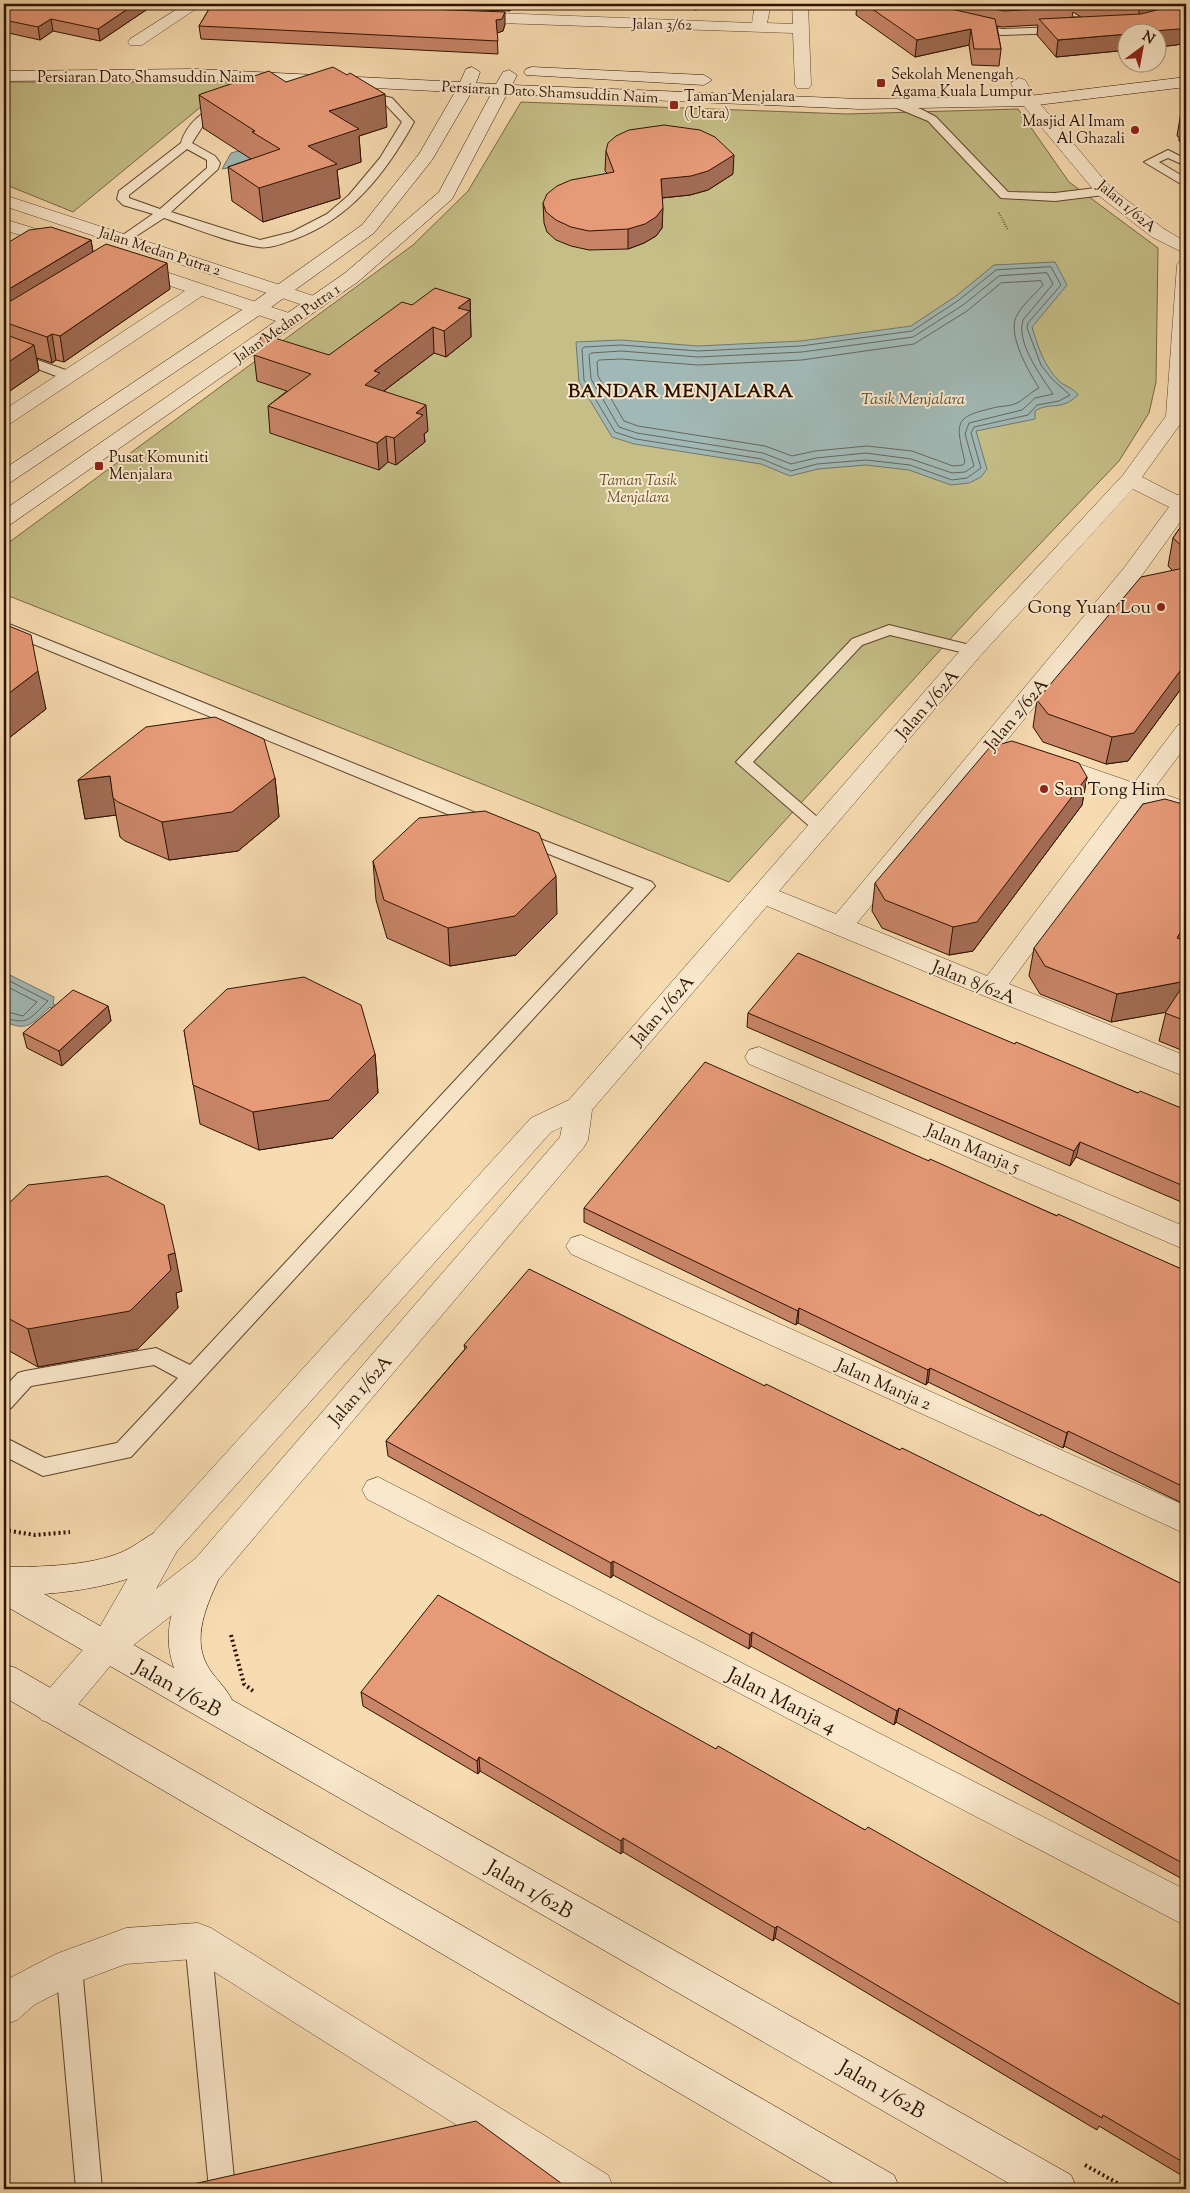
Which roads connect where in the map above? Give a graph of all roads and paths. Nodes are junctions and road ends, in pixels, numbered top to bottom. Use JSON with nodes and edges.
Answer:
{"nodes":[{"id":1,"x":195,"y":4,"type":"edge"},
{"id":2,"x":581,"y":4,"type":"edge"},
{"id":3,"x":762,"y":4,"type":"edge"},
{"id":4,"x":800,"y":4,"type":"edge"},
{"id":5,"x":452,"y":16,"type":"edge"},
{"id":6,"x":581,"y":22,"type":"junction"},
{"id":7,"x":961,"y":24,"type":"edge"},
{"id":8,"x":759,"y":26,"type":"junction"},
{"id":9,"x":800,"y":29,"type":"junction"},
{"id":10,"x":1070,"y":30,"type":"edge"},
{"id":11,"x":135,"y":53,"type":"dead end"},
{"id":12,"x":455,"y":68,"type":"dead end"},
{"id":13,"x":473,"y":69,"type":"junction"},
{"id":14,"x":511,"y":71,"type":"junction"},
{"id":15,"x":4,"y":76,"type":"edge"},
{"id":16,"x":719,"y":81,"type":"dead end"},
{"id":17,"x":1038,"y":81,"type":"dead end"},
{"id":18,"x":1186,"y":82,"type":"edge"},
{"id":19,"x":1020,"y":83,"type":"junction"},
{"id":20,"x":784,"y":84,"type":"dead end"},
{"id":21,"x":1002,"y":84,"type":"dead end"},
{"id":22,"x":803,"y":85,"type":"junction"},
{"id":23,"x":823,"y":85,"type":"dead end"},
{"id":24,"x":466,"y":88,"type":"junction"},
{"id":25,"x":503,"y":90,"type":"junction"},
{"id":26,"x":341,"y":94,"type":"edge"},
{"id":27,"x":238,"y":101,"type":"edge"},
{"id":28,"x":1029,"y":101,"type":"junction"},
{"id":29,"x":896,"y":104,"type":"junction"},
{"id":30,"x":186,"y":144,"type":"junction"},
{"id":31,"x":1186,"y":163,"type":"edge"},
{"id":32,"x":1186,"y":184,"type":"edge"},
{"id":33,"x":1104,"y":191,"type":"junction"},
{"id":34,"x":4,"y":200,"type":"edge"},
{"id":35,"x":163,"y":213,"type":"junction"},
{"id":36,"x":4,"y":224,"type":"edge"},
{"id":37,"x":28,"y":232,"type":"junction"},
{"id":38,"x":122,"y":239,"type":"junction"},
{"id":39,"x":4,"y":246,"type":"edge"},
{"id":40,"x":75,"y":247,"type":"edge"},
{"id":41,"x":1185,"y":251,"type":"edge"},
{"id":42,"x":113,"y":260,"type":"edge"},
{"id":43,"x":200,"y":289,"type":"junction"},
{"id":44,"x":281,"y":292,"type":"junction"},
{"id":45,"x":316,"y":303,"type":"junction"},
{"id":46,"x":256,"y":309,"type":"junction"},
{"id":47,"x":291,"y":320,"type":"junction"},
{"id":48,"x":4,"y":352,"type":"edge"},
{"id":49,"x":69,"y":376,"type":"junction"},
{"id":50,"x":4,"y":419,"type":"edge"},
{"id":51,"x":4,"y":478,"type":"edge"},
{"id":52,"x":1130,"y":479,"type":"junction"},
{"id":53,"x":1184,"y":504,"type":"edge"},
{"id":54,"x":4,"y":520,"type":"edge"},
{"id":55,"x":4,"y":627,"type":"edge"},
{"id":56,"x":973,"y":650,"type":"junction"},
{"id":57,"x":1186,"y":730,"type":"edge"},
{"id":58,"x":1012,"y":747,"type":"junction"},
{"id":59,"x":1138,"y":793,"type":"junction"},
{"id":60,"x":1186,"y":810,"type":"edge"},
{"id":61,"x":821,"y":826,"type":"junction"},
{"id":62,"x":762,"y":894,"type":"junction"},
{"id":63,"x":840,"y":926,"type":"junction"},
{"id":64,"x":991,"y":989,"type":"junction"},
{"id":65,"x":759,"y":1057,"type":"dead end"},
{"id":66,"x":1186,"y":1067,"type":"edge"},
{"id":67,"x":579,"y":1107,"type":"junction"},
{"id":68,"x":1186,"y":1238,"type":"edge"},
{"id":69,"x":581,"y":1246,"type":"dead end"},
{"id":70,"x":192,"y":1376,"type":"junction"},
{"id":71,"x":4,"y":1402,"type":"edge"},
{"id":72,"x":4,"y":1446,"type":"edge"},
{"id":73,"x":378,"y":1490,"type":"dead end"},
{"id":74,"x":1186,"y":1521,"type":"edge"},
{"id":75,"x":4,"y":1530,"type":"edge"},
{"id":76,"x":70,"y":1532,"type":"dead end"},
{"id":77,"x":166,"y":1541,"type":"junction"},
{"id":78,"x":208,"y":1568,"type":"junction"},
{"id":79,"x":4,"y":1581,"type":"edge"},
{"id":80,"x":4,"y":1588,"type":"edge"},
{"id":81,"x":106,"y":1647,"type":"junction"},
{"id":82,"x":4,"y":1679,"type":"edge"},
{"id":83,"x":53,"y":1709,"type":"junction"},
{"id":84,"x":226,"y":1715,"type":"junction"},
{"id":85,"x":1186,"y":1909,"type":"edge"},
{"id":86,"x":198,"y":1941,"type":"junction"},
{"id":87,"x":69,"y":1967,"type":"junction"},
{"id":88,"x":4,"y":2006,"type":"edge"},
{"id":89,"x":89,"y":2189,"type":"edge"},
{"id":90,"x":222,"y":2189,"type":"edge"},
{"id":91,"x":594,"y":2189,"type":"edge"},
{"id":92,"x":880,"y":2189,"type":"edge"},
{"id":93,"x":1057,"y":2189,"type":"edge"}],
"edges":[{"from":1,"to":11,"type":"street"},
{"from":2,"to":6,"type":"street"},
{"from":3,"to":8,"type":"street"},
{"from":4,"to":9,"type":"street"},
{"from":5,"to":6,"type":"street","name":"Jalan 3/62"},
{"from":6,"to":8,"type":"street","name":"Jalan 3/62"},
{"from":7,"to":10,"type":"lane"},
{"from":8,"to":9,"type":"street","name":"Jalan 3/62"},
{"from":9,"to":22,"type":"street"},
{"from":12,"to":13,"type":"street","name":"Persiaran Dato Shamsuddin Naim"},
{"from":13,"to":14,"type":"street","name":"Persiaran Dato Shamsuddin Naim"},
{"from":13,"to":24,"type":"street","name":"Jalan Medan Putra 1"},
{"from":14,"to":16,"type":"street","name":"Persiaran Dato Shamsuddin Naim"},
{"from":14,"to":25,"type":"street","name":"Jalan Medan Putra 1"},
{"from":15,"to":24,"type":"street","name":"Persiaran Dato Shamsuddin Naim"},
{"from":17,"to":19,"type":"street"},
{"from":18,"to":28,"type":"street","name":"Persiaran Dato Shamsuddin Naim"},
{"from":19,"to":21,"type":"street"},
{"from":19,"to":28,"type":"street","name":"Jalan 1/62A"},
{"from":20,"to":22,"type":"street"},
{"from":22,"to":23,"type":"street"},
{"from":24,"to":25,"type":"street","name":"Persiaran Dato Shamsuddin Naim"},
{"from":24,"to":44,"type":"street","name":"Jalan Medan Putra 1"},
{"from":25,"to":29,"type":"street","name":"Persiaran Dato Shamsuddin Naim"},
{"from":25,"to":45,"type":"street","name":"Jalan Medan Putra 1"},
{"from":26,"to":35,"type":"lane"},
{"from":27,"to":30,"type":"lane"},
{"from":28,"to":29,"type":"street","name":"Persiaran Dato Shamsuddin Naim"},
{"from":28,"to":33,"type":"street","name":"Jalan 1/62A"},
{"from":29,"to":33,"type":"lane"},
{"from":30,"to":35,"type":"lane"},
{"from":30,"to":35,"type":"lane"},
{"from":31,"to":32,"type":"lane"},
{"from":33,"to":41,"type":"street","name":"Jalan 1/62A"},
{"from":34,"to":38,"type":"street","name":"Jalan Medan Putra 2"},
{"from":35,"to":38,"type":"lane"},
{"from":36,"to":37,"type":"street"},
{"from":37,"to":39,"type":"street"},
{"from":37,"to":40,"type":"street"},
{"from":38,"to":44,"type":"street","name":"Jalan Medan Putra 2"},
{"from":41,"to":52,"type":"street","name":"Jalan 1/62A"},
{"from":42,"to":43,"type":"street"},
{"from":43,"to":46,"type":"street"},
{"from":43,"to":49,"type":"street"},
{"from":44,"to":45,"type":"street","name":"Jalan Medan Putra 2"},
{"from":44,"to":46,"type":"street","name":"Jalan Medan Putra 1"},
{"from":45,"to":47,"type":"street","name":"Jalan Medan Putra 1"},
{"from":46,"to":47,"type":"street"},
{"from":46,"to":51,"type":"street","name":"Jalan Medan Putra 1"},
{"from":47,"to":54,"type":"street","name":"Jalan Medan Putra 1"},
{"from":48,"to":49,"type":"lane"},
{"from":49,"to":50,"type":"street"},
{"from":52,"to":53,"type":"street"},
{"from":52,"to":56,"type":"street","name":"Jalan 1/62A"},
{"from":53,"to":58,"type":"street","name":"Jalan 2/62A"},
{"from":55,"to":70,"type":"lane"},
{"from":56,"to":61,"type":"street","name":"Jalan 1/62A"},
{"from":56,"to":61,"type":"lane"},
{"from":57,"to":59,"type":"street"},
{"from":58,"to":59,"type":"street"},
{"from":58,"to":63,"type":"street","name":"Jalan 2/62A"},
{"from":59,"to":60,"type":"street"},
{"from":59,"to":64,"type":"street"},
{"from":61,"to":62,"type":"street","name":"Jalan 1/62A"},
{"from":62,"to":63,"type":"street","name":"Jalan 8/62A"},
{"from":62,"to":67,"type":"street","name":"Jalan 1/62A"},
{"from":63,"to":64,"type":"street","name":"Jalan 8/62A"},
{"from":64,"to":66,"type":"street","name":"Jalan 8/62A"},
{"from":65,"to":68,"type":"street","name":"Jalan Manja 5"},
{"from":67,"to":77,"type":"street","name":"Jalan 1/62A"},
{"from":67,"to":78,"type":"street","name":"Jalan 1/62A"},
{"from":69,"to":74,"type":"street","name":"Jalan Manja 2"},
{"from":70,"to":71,"type":"lane"},
{"from":70,"to":72,"type":"lane"},
{"from":73,"to":85,"type":"street","name":"Jalan Manja 4"},
{"from":75,"to":76,"type":"path"},
{"from":77,"to":79,"type":"street"},
{"from":77,"to":81,"type":"street","name":"Jalan 1/62A"},
{"from":78,"to":81,"type":"street","name":"Jalan 1/62A"},
{"from":78,"to":84,"type":"street"},
{"from":80,"to":81,"type":"street","name":"Jalan 1/62B"},
{"from":81,"to":83,"type":"street","name":"Jalan 1/62A"},
{"from":81,"to":84,"type":"street","name":"Jalan 1/62B"},
{"from":82,"to":83,"type":"street"},
{"from":83,"to":92,"type":"street"},
{"from":84,"to":93,"type":"street","name":"Jalan 1/62B"},
{"from":86,"to":87,"type":"street"},
{"from":86,"to":90,"type":"lane"},
{"from":86,"to":91,"type":"street"},
{"from":87,"to":88,"type":"street"},
{"from":87,"to":89,"type":"lane"}]}
